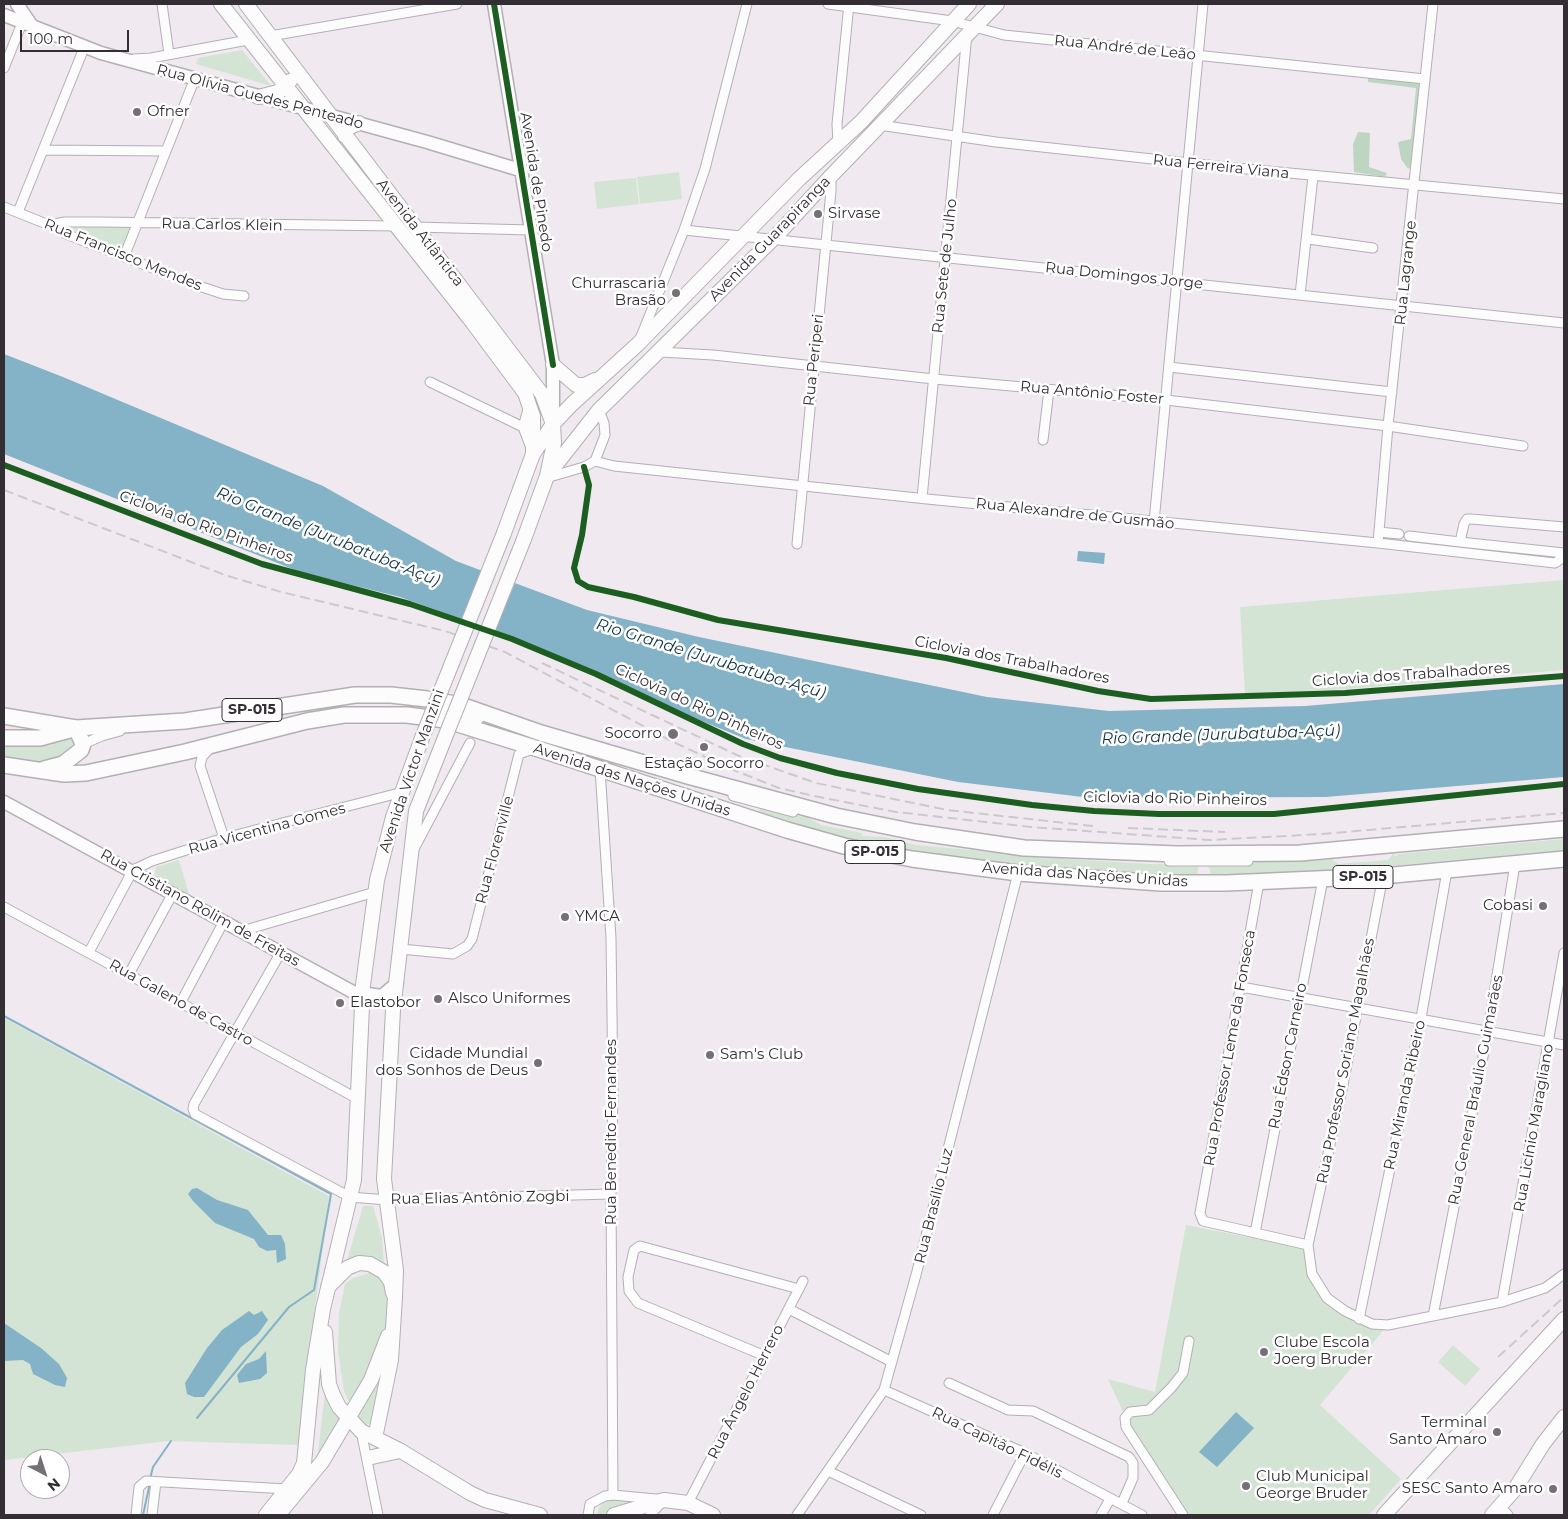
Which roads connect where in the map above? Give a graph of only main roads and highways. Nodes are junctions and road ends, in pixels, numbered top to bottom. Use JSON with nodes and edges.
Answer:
{"nodes":[{"id":1,"x":220,"y":4,"type":"edge"},
{"id":2,"x":246,"y":4,"type":"edge"},
{"id":3,"x":969,"y":4,"type":"edge"},
{"id":4,"x":997,"y":4,"type":"edge"},
{"id":5,"x":293,"y":67,"type":"junction"},
{"id":6,"x":285,"y":87,"type":"junction"},
{"id":7,"x":258,"y":97,"type":"road end"},
{"id":8,"x":359,"y":123,"type":"road end"},
{"id":9,"x":345,"y":136,"type":"junction"},
{"id":10,"x":553,"y":365,"type":"road end"},
{"id":11,"x":598,"y":379,"type":"junction"},
{"id":12,"x":554,"y":424,"type":"junction"},
{"id":13,"x":533,"y":454,"type":"junction"},
{"id":14,"x":547,"y":477,"type":"junction"},
{"id":15,"x":4,"y":716,"type":"edge"},
{"id":16,"x":76,"y":728,"type":"junction"},
{"id":17,"x":4,"y":738,"type":"edge"},
{"id":18,"x":4,"y":766,"type":"edge"},
{"id":19,"x":35,"y":771,"type":"junction"},
{"id":20,"x":1564,"y":829,"type":"edge"},
{"id":21,"x":1564,"y":859,"type":"edge"},
{"id":22,"x":328,"y":1287,"type":"junction"},
{"id":23,"x":395,"y":1299,"type":"junction"},
{"id":24,"x":323,"y":1309,"type":"junction"},
{"id":25,"x":1564,"y":1319,"type":"edge"},
{"id":26,"x":391,"y":1360,"type":"junction"},
{"id":27,"x":1564,"y":1417,"type":"edge"},
{"id":28,"x":349,"y":1418,"type":"junction"},
{"id":29,"x":361,"y":1431,"type":"junction"},
{"id":30,"x":375,"y":1438,"type":"junction"},
{"id":31,"x":401,"y":1451,"type":"junction"},
{"id":32,"x":322,"y":1462,"type":"junction"},
{"id":33,"x":371,"y":1463,"type":"road end"},
{"id":34,"x":1500,"y":1512,"type":"edge"},
{"id":35,"x":266,"y":1515,"type":"edge"},
{"id":36,"x":278,"y":1515,"type":"edge"},
{"id":37,"x":540,"y":1515,"type":"edge"},
{"id":38,"x":614,"y":1515,"type":"edge"},
{"id":39,"x":714,"y":1515,"type":"edge"},
{"id":40,"x":1384,"y":1515,"type":"edge"}],
"edges":[{"from":1,"to":6,"type":"main road","name":"Avenida Atlântica"},
{"from":2,"to":5,"type":"main road","name":"Avenida Atlântica"},
{"from":3,"to":11,"type":"main road","name":"Avenida Guarapiranga"},
{"from":4,"to":14,"type":"main road","name":"Avenida Guarapiranga"},
{"from":5,"to":6,"type":"main road"},
{"from":5,"to":9,"type":"main road","name":"Avenida Atlântica"},
{"from":6,"to":7,"type":"main road"},
{"from":6,"to":13,"type":"main road","name":"Avenida Atlântica"},
{"from":8,"to":9,"type":"main road"},
{"from":9,"to":12,"type":"main road","name":"Avenida Atlântica"},
{"from":10,"to":11,"type":"main road"},
{"from":11,"to":12,"type":"main road","name":"Avenida Guarapiranga"},
{"from":12,"to":13,"type":"main road","name":"Avenida Guarapiranga"},
{"from":12,"to":14,"type":"main road","name":"Avenida Atlântica"},
{"from":13,"to":22,"type":"main road","name":"Avenida Víctor Manzini","bridge":true},
{"from":14,"to":23,"type":"main road","name":"Avenida Víctor Manzini","bridge":true},
{"from":15,"to":16,"type":"highway","name":"Avenida das Nações Unidas","number":"SP-015"},
{"from":16,"to":17,"type":"highway"},
{"from":16,"to":19,"type":"highway"},
{"from":16,"to":20,"type":"highway","name":"Avenida das Nações Unidas","number":"SP-015"},
{"from":18,"to":19,"type":"highway","name":"Avenida das Nações Unidas","number":"SP-015"},
{"from":19,"to":21,"type":"highway","name":"Avenida das Nações Unidas","number":"SP-015"},
{"from":22,"to":23,"type":"main road"},
{"from":22,"to":24,"type":"main road","name":"Avenida Víctor Manzini"},
{"from":23,"to":26,"type":"main road","name":"Avenida Víctor Manzini"},
{"from":23,"to":28,"type":"main road"},
{"from":24,"to":28,"type":"main road"},
{"from":24,"to":35,"type":"main road"},
{"from":25,"to":40,"type":"main road"},
{"from":26,"to":30,"type":"main road","name":"Avenida Víctor Manzini"},
{"from":26,"to":31,"type":"main road"},
{"from":27,"to":34,"type":"main road"},
{"from":28,"to":29,"type":"main road"},
{"from":28,"to":32,"type":"main road"},
{"from":29,"to":30,"type":"main road"},
{"from":29,"to":32,"type":"main road"},
{"from":30,"to":31,"type":"main road"},
{"from":31,"to":33,"type":"main road"},
{"from":31,"to":37,"type":"main road"},
{"from":32,"to":36,"type":"main road"},
{"from":38,"to":39,"type":"main road"}]}
